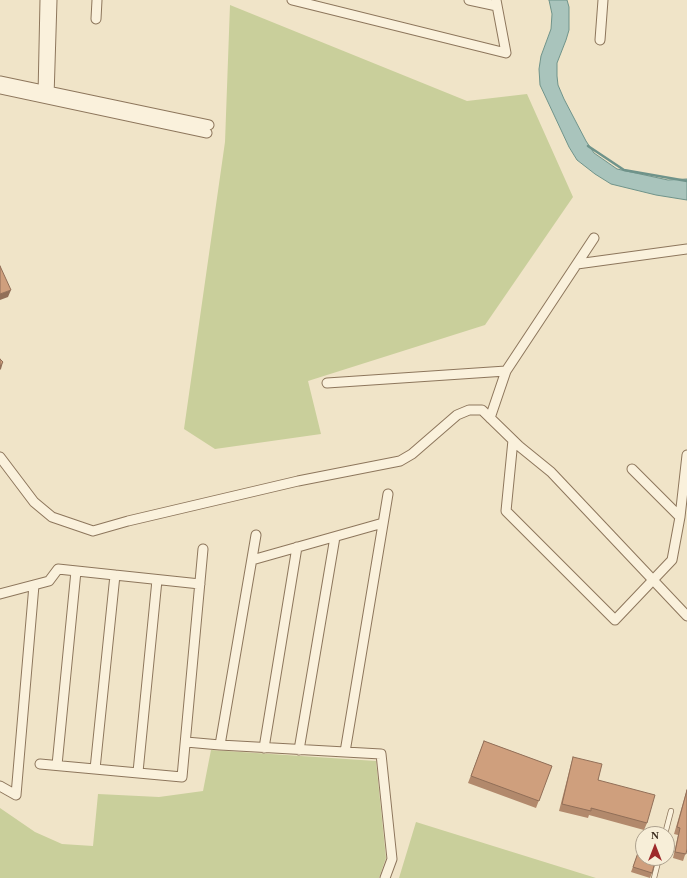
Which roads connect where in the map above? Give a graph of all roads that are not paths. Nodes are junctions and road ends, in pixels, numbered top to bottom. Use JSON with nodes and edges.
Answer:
{"nodes":[{"id":1,"x":45,"y":0,"type":"edge"},
{"id":2,"x":52,"y":0,"type":"edge"},
{"id":3,"x":96,"y":0,"type":"edge"},
{"id":4,"x":292,"y":0,"type":"edge"},
{"id":5,"x":469,"y":0,"type":"edge"},
{"id":6,"x":603,"y":0,"type":"edge"},
{"id":7,"x":496,"y":3,"type":"edge"},
{"id":8,"x":96,"y":19,"type":"dead end"},
{"id":9,"x":600,"y":40,"type":"dead end"},
{"id":10,"x":0,"y":81,"type":"edge"},
{"id":11,"x":0,"y":89,"type":"edge"},
{"id":12,"x":46,"y":95,"type":"junction"},
{"id":13,"x":208,"y":129,"type":"dead end"},
{"id":14,"x":594,"y":238,"type":"dead end"},
{"id":15,"x":687,"y":249,"type":"edge"},
{"id":16,"x":577,"y":264,"type":"junction"},
{"id":17,"x":506,"y":372,"type":"junction"},
{"id":18,"x":327,"y":383,"type":"dead end"},
{"id":19,"x":490,"y":418,"type":"junction"},
{"id":20,"x":512,"y":440,"type":"junction"},
{"id":21,"x":687,"y":455,"type":"edge"},
{"id":22,"x":0,"y":457,"type":"edge"},
{"id":23,"x":632,"y":469,"type":"dead end"},
{"id":24,"x":388,"y":494,"type":"dead end"},
{"id":25,"x":680,"y":517,"type":"junction"},
{"id":26,"x":383,"y":523,"type":"junction"},
{"id":27,"x":256,"y":535,"type":"dead end"},
{"id":28,"x":335,"y":537,"type":"junction"},
{"id":29,"x":297,"y":547,"type":"junction"},
{"id":30,"x":204,"y":549,"type":"dead end"},
{"id":31,"x":252,"y":560,"type":"junction"},
{"id":32,"x":76,"y":571,"type":"junction"},
{"id":33,"x":115,"y":575,"type":"junction"},
{"id":34,"x":157,"y":580,"type":"junction"},
{"id":35,"x":653,"y":580,"type":"junction"},
{"id":36,"x":200,"y":584,"type":"junction"},
{"id":37,"x":34,"y":585,"type":"junction"},
{"id":38,"x":0,"y":594,"type":"edge"},
{"id":39,"x":687,"y":616,"type":"edge"},
{"id":40,"x":186,"y":742,"type":"junction"},
{"id":41,"x":220,"y":745,"type":"junction"},
{"id":42,"x":264,"y":748,"type":"junction"},
{"id":43,"x":299,"y":750,"type":"junction"},
{"id":44,"x":345,"y":752,"type":"junction"},
{"id":45,"x":40,"y":764,"type":"dead end"},
{"id":46,"x":56,"y":765,"type":"junction"},
{"id":47,"x":95,"y":769,"type":"junction"},
{"id":48,"x":138,"y":772,"type":"junction"},
{"id":49,"x":0,"y":786,"type":"edge"},
{"id":50,"x":671,"y":811,"type":"dead end"},
{"id":51,"x":667,"y":826,"type":"edge"},
{"id":52,"x":657,"y":866,"type":"edge"},
{"id":53,"x":385,"y":878,"type":"edge"},
{"id":54,"x":654,"y":878,"type":"edge"}],
"edges":[{"from":1,"to":12,"type":"street"},
{"from":2,"to":12,"type":"street"},
{"from":3,"to":8,"type":"street"},
{"from":4,"to":7,"type":"street"},
{"from":5,"to":7,"type":"street"},
{"from":6,"to":9,"type":"street"},
{"from":10,"to":12,"type":"street"},
{"from":11,"to":12,"type":"street"},
{"from":12,"to":13,"type":"street"},
{"from":14,"to":16,"type":"street"},
{"from":15,"to":16,"type":"street"},
{"from":16,"to":17,"type":"street"},
{"from":17,"to":18,"type":"street"},
{"from":17,"to":19,"type":"street"},
{"from":19,"to":20,"type":"street"},
{"from":19,"to":22,"type":"street"},
{"from":20,"to":35,"type":"street"},
{"from":20,"to":35,"type":"street"},
{"from":21,"to":25,"type":"street"},
{"from":23,"to":25,"type":"street"},
{"from":24,"to":26,"type":"street"},
{"from":25,"to":35,"type":"street"},
{"from":26,"to":28,"type":"street"},
{"from":26,"to":44,"type":"street"},
{"from":27,"to":31,"type":"street"},
{"from":28,"to":29,"type":"street"},
{"from":28,"to":43,"type":"street"},
{"from":29,"to":31,"type":"street"},
{"from":29,"to":42,"type":"street"},
{"from":30,"to":36,"type":"street"},
{"from":31,"to":41,"type":"street"},
{"from":32,"to":33,"type":"street"},
{"from":32,"to":37,"type":"street"},
{"from":32,"to":46,"type":"street"},
{"from":33,"to":34,"type":"street"},
{"from":33,"to":47,"type":"street"},
{"from":34,"to":36,"type":"street"},
{"from":34,"to":48,"type":"street"},
{"from":35,"to":39,"type":"street"},
{"from":36,"to":40,"type":"street"},
{"from":37,"to":38,"type":"street"},
{"from":37,"to":49,"type":"street"},
{"from":40,"to":41,"type":"street"},
{"from":40,"to":48,"type":"street"},
{"from":41,"to":42,"type":"street"},
{"from":42,"to":43,"type":"street"},
{"from":43,"to":44,"type":"street"},
{"from":44,"to":53,"type":"street"},
{"from":45,"to":46,"type":"street"},
{"from":46,"to":47,"type":"street"},
{"from":47,"to":48,"type":"street"},
{"from":50,"to":51,"type":"lane"},
{"from":52,"to":54,"type":"lane"}]}
